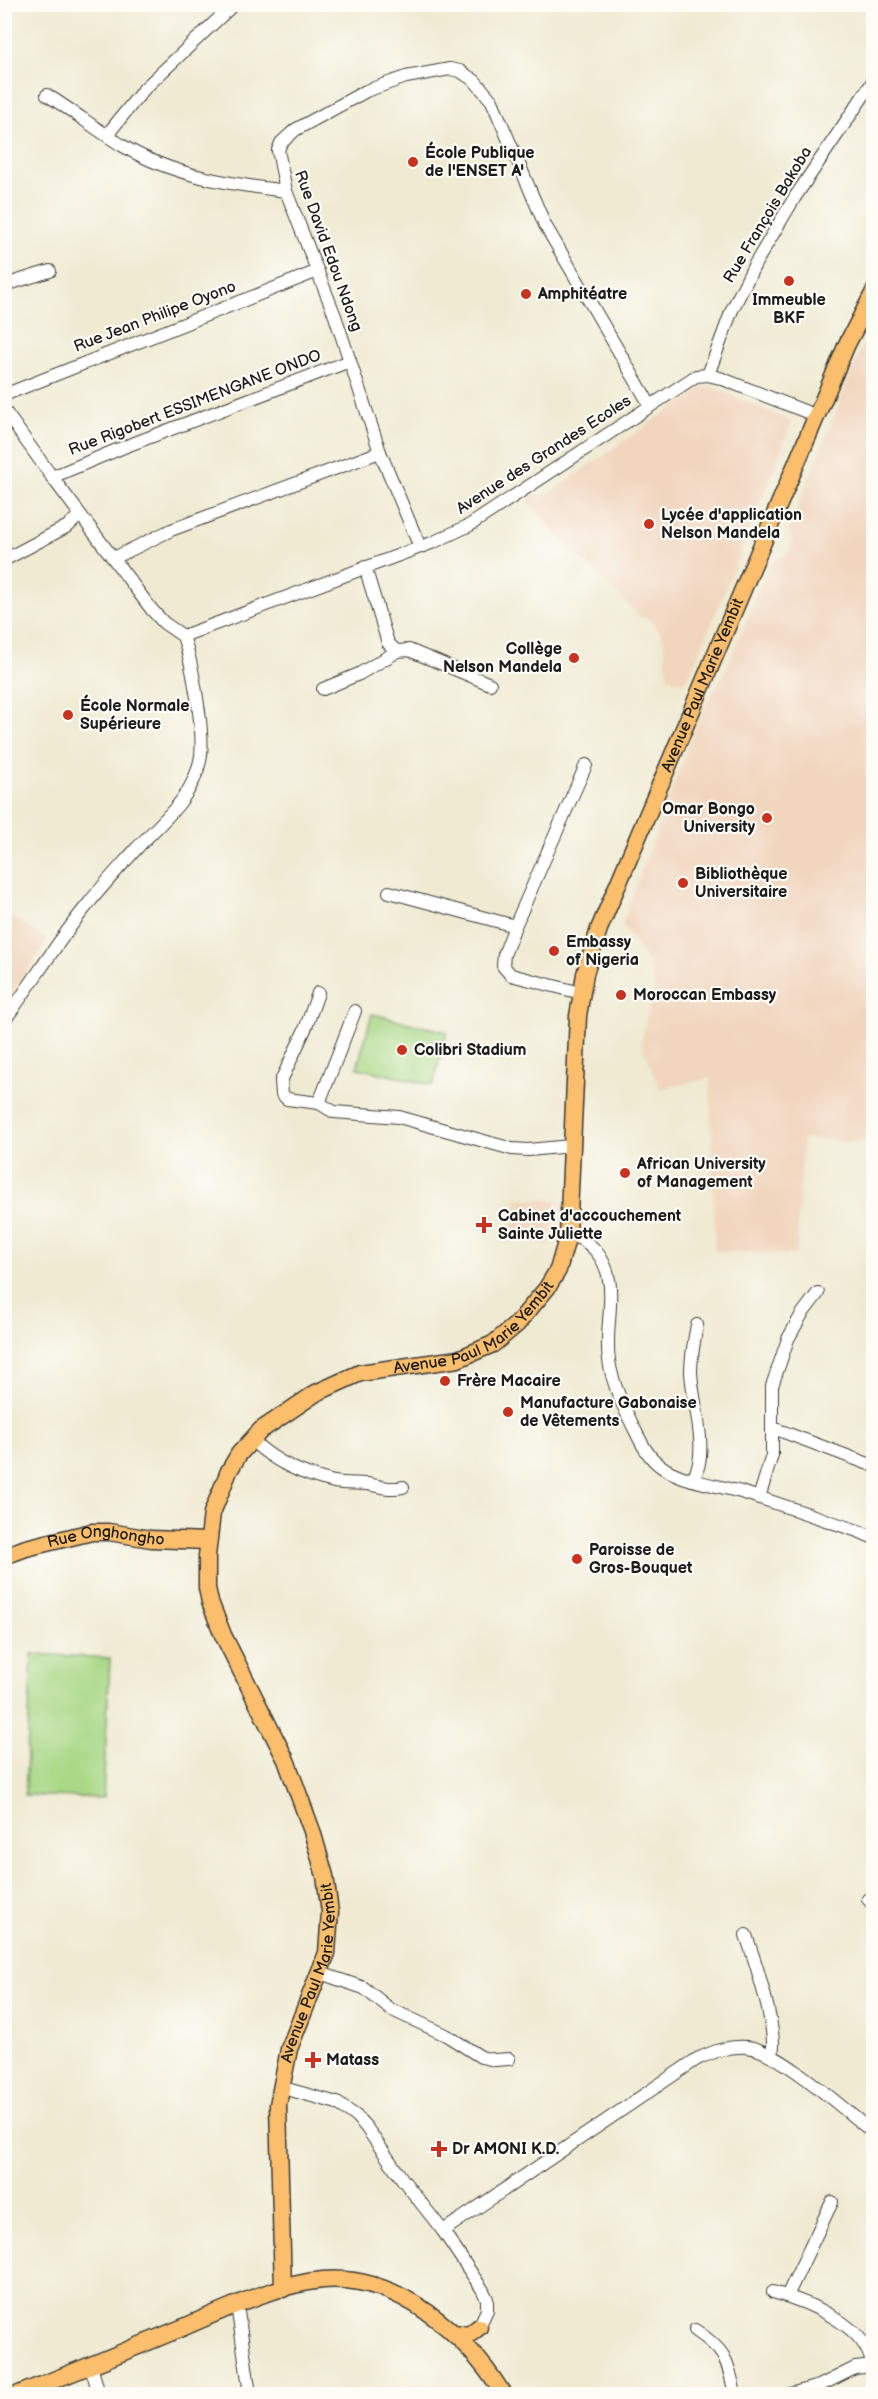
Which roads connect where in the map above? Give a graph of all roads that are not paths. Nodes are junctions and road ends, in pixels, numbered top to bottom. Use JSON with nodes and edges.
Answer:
{"nodes":[{"id":1,"x":234,"y":4,"type":"edge"},
{"id":2,"x":873,"y":80,"type":"edge"},
{"id":3,"x":47,"y":95,"type":"dead end"},
{"id":4,"x":107,"y":135,"type":"junction"},
{"id":5,"x":286,"y":191,"type":"junction"},
{"id":6,"x":50,"y":271,"type":"dead end"},
{"id":7,"x":318,"y":272,"type":"junction"},
{"id":8,"x":5,"y":285,"type":"edge"},
{"id":9,"x":873,"y":292,"type":"edge"},
{"id":10,"x":350,"y":361,"type":"junction"},
{"id":11,"x":708,"y":375,"type":"junction"},
{"id":12,"x":4,"y":394,"type":"edge"},
{"id":13,"x":650,"y":405,"type":"junction"},
{"id":14,"x":4,"y":410,"type":"edge"},
{"id":15,"x":817,"y":416,"type":"junction"},
{"id":16,"x":380,"y":452,"type":"junction"},
{"id":17,"x":52,"y":477,"type":"junction"},
{"id":18,"x":80,"y":515,"type":"junction"},
{"id":19,"x":420,"y":547,"type":"junction"},
{"id":20,"x":114,"y":558,"type":"junction"},
{"id":21,"x":4,"y":560,"type":"edge"},
{"id":22,"x":365,"y":567,"type":"junction"},
{"id":23,"x":183,"y":636,"type":"junction"},
{"id":24,"x":395,"y":651,"type":"junction"},
{"id":25,"x":490,"y":684,"type":"dead end"},
{"id":26,"x":323,"y":689,"type":"dead end"},
{"id":27,"x":586,"y":765,"type":"dead end"},
{"id":28,"x":389,"y":892,"type":"dead end"},
{"id":29,"x":515,"y":926,"type":"junction"},
{"id":30,"x":318,"y":993,"type":"dead end"},
{"id":31,"x":581,"y":993,"type":"junction"},
{"id":32,"x":355,"y":1011,"type":"dead end"},
{"id":33,"x":4,"y":1021,"type":"edge"},
{"id":34,"x":319,"y":1103,"type":"junction"},
{"id":35,"x":571,"y":1146,"type":"junction"},
{"id":36,"x":568,"y":1235,"type":"junction"},
{"id":37,"x":818,"y":1293,"type":"dead end"},
{"id":38,"x":697,"y":1325,"type":"dead end"},
{"id":39,"x":772,"y":1428,"type":"junction"},
{"id":40,"x":252,"y":1440,"type":"junction"},
{"id":41,"x":873,"y":1466,"type":"edge"},
{"id":42,"x":692,"y":1479,"type":"junction"},
{"id":43,"x":403,"y":1487,"type":"dead end"},
{"id":44,"x":759,"y":1498,"type":"junction"},
{"id":45,"x":873,"y":1538,"type":"edge"},
{"id":46,"x":208,"y":1541,"type":"junction"},
{"id":47,"x":4,"y":1556,"type":"edge"},
{"id":48,"x":746,"y":1935,"type":"dead end"},
{"id":49,"x":320,"y":1973,"type":"junction"},
{"id":50,"x":772,"y":2055,"type":"junction"},
{"id":51,"x":509,"y":2059,"type":"dead end"},
{"id":52,"x":280,"y":2087,"type":"junction"},
{"id":53,"x":873,"y":2133,"type":"edge"},
{"id":54,"x":832,"y":2202,"type":"dead end"},
{"id":55,"x":443,"y":2231,"type":"junction"},
{"id":56,"x":283,"y":2289,"type":"junction"},
{"id":57,"x":773,"y":2292,"type":"dead end"},
{"id":58,"x":787,"y":2296,"type":"junction"},
{"id":59,"x":237,"y":2305,"type":"junction"},
{"id":60,"x":479,"y":2327,"type":"junction"},
{"id":61,"x":695,"y":2330,"type":"dead end"},
{"id":62,"x":453,"y":2333,"type":"junction"},
{"id":63,"x":475,"y":2353,"type":"junction"},
{"id":64,"x":91,"y":2366,"type":"junction"},
{"id":65,"x":873,"y":2366,"type":"edge"},
{"id":66,"x":19,"y":2394,"type":"edge"},
{"id":67,"x":99,"y":2394,"type":"edge"},
{"id":68,"x":250,"y":2394,"type":"edge"},
{"id":69,"x":503,"y":2394,"type":"edge"},
{"id":70,"x":735,"y":2394,"type":"edge"},
{"id":71,"x":790,"y":2394,"type":"edge"}],
"edges":[{"from":1,"to":4,"type":"street"},
{"from":2,"to":11,"type":"street","name":"Rue François Bakoba"},
{"from":3,"to":4,"type":"street"},
{"from":4,"to":5,"type":"street"},
{"from":5,"to":7,"type":"street","name":"Rue David Edou Ndong"},
{"from":5,"to":13,"type":"street","name":"Rue David Edou Ndong"},
{"from":6,"to":8,"type":"street"},
{"from":7,"to":10,"type":"street","name":"Rue David Edou Ndong"},
{"from":7,"to":12,"type":"street","name":"Rue Jean Philipe Oyono"},
{"from":9,"to":15,"type":"main road","name":"Avenue Paul Marie Yembit"},
{"from":10,"to":16,"type":"street","name":"Rue David Edou Ndong"},
{"from":10,"to":17,"type":"street","name":"Rue Rigobert ESSIMENGANE ONDO"},
{"from":11,"to":13,"type":"street","name":"Avenue des Grandes Ecoles"},
{"from":11,"to":15,"type":"street"},
{"from":13,"to":19,"type":"street","name":"Avenue des Grandes Ecoles"},
{"from":14,"to":17,"type":"street"},
{"from":15,"to":31,"type":"main road","name":"Avenue Paul Marie Yembit"},
{"from":16,"to":19,"type":"street","name":"Rue David Edou Ndong"},
{"from":16,"to":20,"type":"street"},
{"from":17,"to":18,"type":"street"},
{"from":18,"to":20,"type":"street"},
{"from":18,"to":21,"type":"street"},
{"from":19,"to":22,"type":"street","name":"Avenue des Grandes Ecoles"},
{"from":20,"to":23,"type":"street"},
{"from":22,"to":23,"type":"street","name":"Avenue des Grandes Ecoles"},
{"from":22,"to":24,"type":"street"},
{"from":23,"to":33,"type":"street"},
{"from":24,"to":25,"type":"street"},
{"from":24,"to":26,"type":"street"},
{"from":27,"to":29,"type":"street"},
{"from":28,"to":29,"type":"street"},
{"from":29,"to":31,"type":"street"},
{"from":30,"to":34,"type":"street"},
{"from":31,"to":35,"type":"main road","name":"Avenue Paul Marie Yembit"},
{"from":32,"to":34,"type":"street"},
{"from":34,"to":35,"type":"street"},
{"from":35,"to":36,"type":"main road","name":"Avenue Paul Marie Yembit"},
{"from":36,"to":40,"type":"main road","name":"Avenue Paul Marie Yembit"},
{"from":36,"to":42,"type":"street"},
{"from":37,"to":39,"type":"street"},
{"from":38,"to":42,"type":"street"},
{"from":39,"to":41,"type":"street"},
{"from":39,"to":44,"type":"street"},
{"from":40,"to":43,"type":"street"},
{"from":40,"to":46,"type":"main road","name":"Avenue Paul Marie Yembit"},
{"from":42,"to":44,"type":"street"},
{"from":44,"to":45,"type":"street"},
{"from":46,"to":47,"type":"main road","name":"Rue Onghongho"},
{"from":46,"to":49,"type":"main road","name":"Avenue Paul Marie Yembit"},
{"from":48,"to":50,"type":"street"},
{"from":49,"to":51,"type":"street"},
{"from":49,"to":52,"type":"main road","name":"Avenue Paul Marie Yembit"},
{"from":50,"to":53,"type":"street"},
{"from":50,"to":55,"type":"street"},
{"from":52,"to":55,"type":"street"},
{"from":52,"to":56,"type":"main road","name":"Avenue Paul Marie Yembit"},
{"from":54,"to":58,"type":"street"},
{"from":55,"to":60,"type":"street"},
{"from":56,"to":59,"type":"main road"},
{"from":56,"to":62,"type":"main road"},
{"from":57,"to":58,"type":"street"},
{"from":58,"to":65,"type":"street"},
{"from":59,"to":64,"type":"main road"},
{"from":59,"to":68,"type":"street"},
{"from":60,"to":62,"type":"main road"},
{"from":60,"to":63,"type":"main road"},
{"from":61,"to":70,"type":"street"},
{"from":62,"to":63,"type":"main road"},
{"from":63,"to":69,"type":"main road"},
{"from":64,"to":66,"type":"main road"},
{"from":64,"to":67,"type":"street"},
{"from":65,"to":71,"type":"street"}]}
